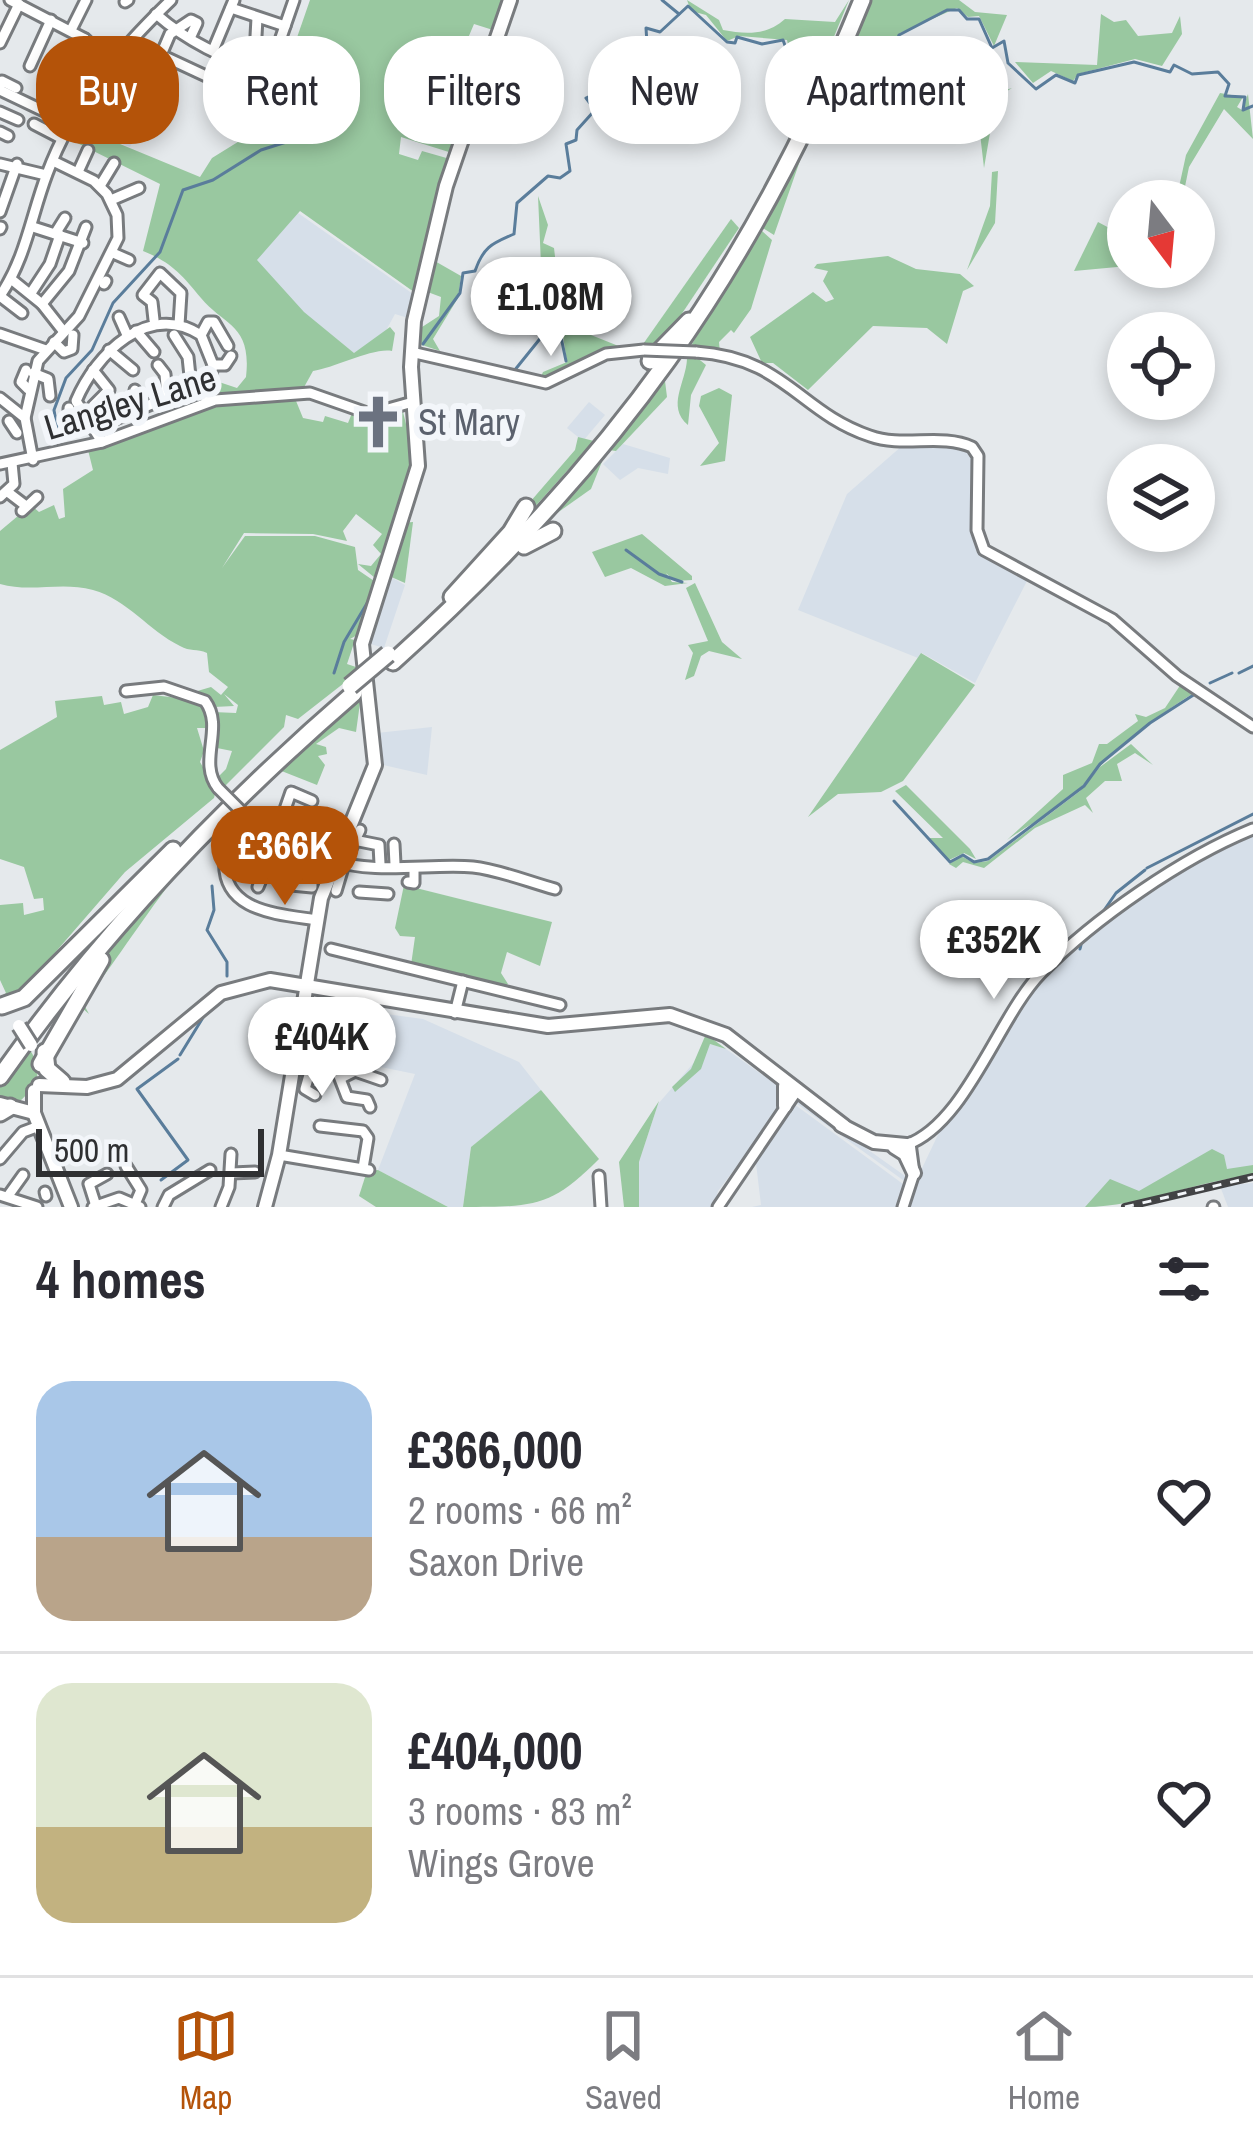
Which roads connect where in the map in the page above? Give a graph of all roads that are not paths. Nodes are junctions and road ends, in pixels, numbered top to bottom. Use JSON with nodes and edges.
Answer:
{"nodes":[{"id":1,"x":86,"y":0,"type":"edge"},
{"id":2,"x":171,"y":0,"type":"edge"},
{"id":3,"x":294,"y":0,"type":"edge"},
{"id":4,"x":510,"y":0,"type":"edge"},
{"id":5,"x":858,"y":0,"type":"edge"},
{"id":6,"x":15,"y":2,"type":"edge"},
{"id":7,"x":232,"y":3,"type":"edge"},
{"id":8,"x":156,"y":14,"type":"junction"},
{"id":9,"x":257,"y":18,"type":"junction"},
{"id":10,"x":51,"y":20,"type":"junction"},
{"id":11,"x":4,"y":25,"type":"edge"},
{"id":12,"x":285,"y":26,"type":"junction"},
{"id":13,"x":71,"y":30,"type":"junction"},
{"id":14,"x":174,"y":30,"type":"junction"},
{"id":15,"x":252,"y":35,"type":"dead end"},
{"id":16,"x":81,"y":36,"type":"edge"},
{"id":17,"x":135,"y":36,"type":"edge"},
{"id":18,"x":219,"y":36,"type":"edge"},
{"id":19,"x":280,"y":36,"type":"edge"},
{"id":20,"x":0,"y":43,"type":"edge"},
{"id":21,"x":203,"y":43,"type":"edge"},
{"id":22,"x":30,"y":67,"type":"dead end"},
{"id":23,"x":203,"y":76,"type":"edge"},
{"id":24,"x":0,"y":88,"type":"edge"},
{"id":25,"x":16,"y":88,"type":"dead end"},
{"id":26,"x":36,"y":106,"type":"edge"},
{"id":27,"x":0,"y":112,"type":"edge"},
{"id":28,"x":4,"y":134,"type":"edge"},
{"id":29,"x":60,"y":144,"type":"edge"},
{"id":30,"x":88,"y":150,"type":"dead end"},
{"id":31,"x":52,"y":160,"type":"junction"},
{"id":32,"x":115,"y":163,"type":"dead end"},
{"id":33,"x":0,"y":164,"type":"edge"},
{"id":34,"x":17,"y":164,"type":"junction"},
{"id":35,"x":74,"y":170,"type":"junction"},
{"id":36,"x":46,"y":175,"type":"junction"},
{"id":37,"x":63,"y":185,"type":"dead end"},
{"id":38,"x":100,"y":186,"type":"junction"},
{"id":39,"x":135,"y":191,"type":"dead end"},
{"id":40,"x":5,"y":193,"type":"edge"},
{"id":41,"x":111,"y":200,"type":"junction"},
{"id":42,"x":0,"y":212,"type":"edge"},
{"id":43,"x":78,"y":215,"type":"dead end"},
{"id":44,"x":65,"y":218,"type":"dead end"},
{"id":45,"x":0,"y":226,"type":"edge"},
{"id":46,"x":33,"y":227,"type":"junction"},
{"id":47,"x":58,"y":235,"type":"junction"},
{"id":48,"x":82,"y":246,"type":"junction"},
{"id":49,"x":112,"y":253,"type":"junction"},
{"id":50,"x":126,"y":260,"type":"dead end"},
{"id":51,"x":86,"y":262,"type":"dead end"},
{"id":52,"x":11,"y":279,"type":"junction"},
{"id":53,"x":56,"y":290,"type":"junction"},
{"id":54,"x":1,"y":293,"type":"edge"},
{"id":55,"x":31,"y":293,"type":"junction"},
{"id":56,"x":42,"y":304,"type":"junction"},
{"id":57,"x":62,"y":304,"type":"dead end"},
{"id":58,"x":20,"y":309,"type":"dead end"},
{"id":59,"x":119,"y":317,"type":"dead end"},
{"id":60,"x":695,"y":319,"type":"junction"},
{"id":61,"x":154,"y":320,"type":"dead end"},
{"id":62,"x":177,"y":330,"type":"junction"},
{"id":63,"x":131,"y":333,"type":"junction"},
{"id":64,"x":0,"y":334,"type":"edge"},
{"id":65,"x":74,"y":335,"type":"junction"},
{"id":66,"x":201,"y":335,"type":"junction"},
{"id":67,"x":50,"y":346,"type":"junction"},
{"id":68,"x":210,"y":349,"type":"junction"},
{"id":69,"x":109,"y":350,"type":"junction"},
{"id":70,"x":154,"y":352,"type":"dead end"},
{"id":71,"x":411,"y":352,"type":"junction"},
{"id":72,"x":647,"y":356,"type":"junction"},
{"id":73,"x":188,"y":357,"type":"junction"},
{"id":74,"x":158,"y":364,"type":"dead end"},
{"id":75,"x":213,"y":365,"type":"junction"},
{"id":76,"x":93,"y":370,"type":"junction"},
{"id":77,"x":133,"y":370,"type":"dead end"},
{"id":78,"x":29,"y":372,"type":"junction"},
{"id":79,"x":673,"y":373,"type":"dead end"},
{"id":80,"x":135,"y":390,"type":"dead end"},
{"id":81,"x":47,"y":394,"type":"dead end"},
{"id":82,"x":172,"y":396,"type":"junction"},
{"id":83,"x":0,"y":398,"type":"edge"},
{"id":84,"x":206,"y":401,"type":"junction"},
{"id":85,"x":413,"y":402,"type":"junction"},
{"id":86,"x":93,"y":406,"type":"dead end"},
{"id":87,"x":142,"y":408,"type":"junction"},
{"id":88,"x":10,"y":422,"type":"dead end"},
{"id":89,"x":97,"y":427,"type":"junction"},
{"id":90,"x":25,"y":430,"type":"junction"},
{"id":91,"x":102,"y":442,"type":"junction"},
{"id":92,"x":33,"y":460,"type":"junction"},
{"id":93,"x":6,"y":464,"type":"edge"},
{"id":94,"x":5,"y":495,"type":"edge"},
{"id":95,"x":30,"y":504,"type":"dead end"},
{"id":96,"x":526,"y":507,"type":"dead end"},
{"id":97,"x":554,"y":531,"type":"dead end"},
{"id":98,"x":462,"y":600,"type":"junction"},
{"id":99,"x":437,"y":612,"type":"junction"},
{"id":100,"x":390,"y":658,"type":"junction"},
{"id":101,"x":126,"y":691,"type":"dead end"},
{"id":102,"x":358,"y":693,"type":"junction"},
{"id":103,"x":1253,"y":727,"type":"edge"},
{"id":104,"x":312,"y":801,"type":"dead end"},
{"id":105,"x":276,"y":816,"type":"junction"},
{"id":106,"x":307,"y":825,"type":"junction"},
{"id":107,"x":1253,"y":829,"type":"edge"},
{"id":108,"x":353,"y":837,"type":"junction"},
{"id":109,"x":390,"y":847,"type":"junction"},
{"id":110,"x":173,"y":850,"type":"junction"},
{"id":111,"x":245,"y":850,"type":"dead end"},
{"id":112,"x":342,"y":860,"type":"junction"},
{"id":113,"x":269,"y":861,"type":"junction"},
{"id":114,"x":378,"y":864,"type":"junction"},
{"id":115,"x":395,"y":864,"type":"junction"},
{"id":116,"x":417,"y":867,"type":"junction"},
{"id":117,"x":442,"y":869,"type":"junction"},
{"id":118,"x":291,"y":876,"type":"dead end"},
{"id":119,"x":158,"y":880,"type":"junction"},
{"id":120,"x":408,"y":882,"type":"dead end"},
{"id":121,"x":258,"y":887,"type":"dead end"},
{"id":122,"x":444,"y":887,"type":"dead end"},
{"id":123,"x":555,"y":889,"type":"dead end"},
{"id":124,"x":336,"y":891,"type":"dead end"},
{"id":125,"x":359,"y":892,"type":"dead end"},
{"id":126,"x":374,"y":893,"type":"junction"},
{"id":127,"x":388,"y":894,"type":"dead end"},
{"id":128,"x":316,"y":920,"type":"junction"},
{"id":129,"x":334,"y":951,"type":"dead end"},
{"id":130,"x":309,"y":964,"type":"junction"},
{"id":131,"x":289,"y":980,"type":"junction"},
{"id":132,"x":464,"y":981,"type":"junction"},
{"id":133,"x":305,"y":990,"type":"junction"},
{"id":134,"x":387,"y":999,"type":"junction"},
{"id":135,"x":214,"y":1000,"type":"junction"},
{"id":136,"x":4,"y":1005,"type":"edge"},
{"id":137,"x":560,"y":1005,"type":"dead end"},
{"id":138,"x":455,"y":1013,"type":"junction"},
{"id":139,"x":40,"y":1057,"type":"junction"},
{"id":140,"x":0,"y":1064,"type":"edge"},
{"id":141,"x":293,"y":1064,"type":"junction"},
{"id":142,"x":311,"y":1068,"type":"junction"},
{"id":143,"x":0,"y":1077,"type":"edge"},
{"id":144,"x":343,"y":1077,"type":"junction"},
{"id":145,"x":381,"y":1080,"type":"dead end"},
{"id":146,"x":62,"y":1082,"type":"joint"},
{"id":147,"x":105,"y":1084,"type":"junction"},
{"id":148,"x":36,"y":1088,"type":"junction"},
{"id":149,"x":314,"y":1095,"type":"dead end"},
{"id":150,"x":795,"y":1095,"type":"junction"},
{"id":151,"x":371,"y":1104,"type":"dead end"},
{"id":152,"x":7,"y":1107,"type":"edge"},
{"id":153,"x":36,"y":1119,"type":"junction"},
{"id":154,"x":320,"y":1126,"type":"dead end"},
{"id":155,"x":902,"y":1143,"type":"junction"},
{"id":156,"x":231,"y":1154,"type":"dead end"},
{"id":157,"x":279,"y":1155,"type":"junction"},
{"id":158,"x":0,"y":1159,"type":"edge"},
{"id":159,"x":126,"y":1166,"type":"dead end"},
{"id":160,"x":210,"y":1170,"type":"dead end"},
{"id":161,"x":913,"y":1170,"type":"joint"},
{"id":162,"x":257,"y":1171,"type":"dead end"},
{"id":163,"x":232,"y":1172,"type":"junction"},
{"id":164,"x":107,"y":1174,"type":"dead end"},
{"id":165,"x":599,"y":1176,"type":"dead end"},
{"id":166,"x":22,"y":1178,"type":"dead end"},
{"id":167,"x":185,"y":1184,"type":"junction"},
{"id":168,"x":45,"y":1194,"type":"dead end"},
{"id":169,"x":196,"y":1195,"type":"dead end"},
{"id":170,"x":4,"y":1196,"type":"edge"},
{"id":171,"x":68,"y":1203,"type":"edge"},
{"id":172,"x":138,"y":1205,"type":"edge"},
{"id":173,"x":601,"y":1205,"type":"edge"},
{"id":174,"x":36,"y":1206,"type":"edge"},
{"id":175,"x":94,"y":1206,"type":"edge"},
{"id":176,"x":163,"y":1207,"type":"edge"},
{"id":177,"x":222,"y":1207,"type":"edge"},
{"id":178,"x":265,"y":1207,"type":"edge"},
{"id":179,"x":587,"y":1207,"type":"edge"},
{"id":180,"x":718,"y":1207,"type":"edge"},
{"id":181,"x":903,"y":1207,"type":"edge"}],
"edges":[{"from":1,"to":13,"type":"street"},
{"from":2,"to":8,"type":"street"},
{"from":3,"to":12,"type":"street"},
{"from":4,"to":71,"type":"main road"},
{"from":5,"to":60,"type":"highway"},
{"from":6,"to":10,"type":"street"},
{"from":6,"to":11,"type":"street"},
{"from":7,"to":9,"type":"street"},
{"from":7,"to":18,"type":"street"},
{"from":8,"to":14,"type":"street"},
{"from":8,"to":17,"type":"street"},
{"from":9,"to":12,"type":"street"},
{"from":9,"to":15,"type":"street"},
{"from":10,"to":13,"type":"street"},
{"from":10,"to":22,"type":"street"},
{"from":11,"to":20,"type":"street"},
{"from":12,"to":19,"type":"street"},
{"from":13,"to":16,"type":"street"},
{"from":14,"to":21,"type":"street"},
{"from":14,"to":23,"type":"street"},
{"from":24,"to":25,"type":"street"},
{"from":24,"to":26,"type":"street"},
{"from":27,"to":28,"type":"street"},
{"from":29,"to":31,"type":"street"},
{"from":30,"to":35,"type":"street"},
{"from":31,"to":35,"type":"street"},
{"from":31,"to":36,"type":"street"},
{"from":32,"to":38,"type":"street"},
{"from":33,"to":34,"type":"street"},
{"from":34,"to":36,"type":"street"},
{"from":34,"to":40,"type":"street"},
{"from":35,"to":37,"type":"street"},
{"from":35,"to":38,"type":"street"},
{"from":36,"to":46,"type":"street"},
{"from":38,"to":41,"type":"street"},
{"from":39,"to":41,"type":"street"},
{"from":40,"to":42,"type":"street"},
{"from":41,"to":49,"type":"street"},
{"from":42,"to":45,"type":"street"},
{"from":43,"to":48,"type":"street"},
{"from":44,"to":47,"type":"street"},
{"from":46,"to":47,"type":"street"},
{"from":46,"to":52,"type":"street"},
{"from":47,"to":48,"type":"street"},
{"from":47,"to":55,"type":"street"},
{"from":48,"to":51,"type":"street"},
{"from":48,"to":53,"type":"street"},
{"from":49,"to":50,"type":"street"},
{"from":49,"to":65,"type":"street"},
{"from":52,"to":54,"type":"street"},
{"from":52,"to":55,"type":"street"},
{"from":53,"to":56,"type":"street"},
{"from":53,"to":57,"type":"street"},
{"from":54,"to":58,"type":"street"},
{"from":55,"to":56,"type":"street"},
{"from":56,"to":65,"type":"street"},
{"from":59,"to":63,"type":"street"},
{"from":60,"to":72,"type":"highway"},
{"from":60,"to":79,"type":"highway"},
{"from":60,"to":98,"type":"highway"},
{"from":60,"to":99,"type":"highway"},
{"from":61,"to":62,"type":"street"},
{"from":62,"to":63,"type":"street"},
{"from":62,"to":66,"type":"street"},
{"from":62,"to":73,"type":"street"},
{"from":63,"to":69,"type":"street"},
{"from":63,"to":70,"type":"street"},
{"from":64,"to":67,"type":"street"},
{"from":65,"to":67,"type":"street"},
{"from":65,"to":67,"type":"street"},
{"from":66,"to":68,"type":"street"},
{"from":66,"to":75,"type":"street"},
{"from":67,"to":78,"type":"street"},
{"from":68,"to":73,"type":"street"},
{"from":68,"to":75,"type":"street"},
{"from":69,"to":76,"type":"street"},
{"from":69,"to":77,"type":"street"},
{"from":71,"to":72,"type":"street"},
{"from":71,"to":85,"type":"main road"},
{"from":72,"to":103,"type":"street","bridge":true},
{"from":73,"to":82,"type":"street"},
{"from":74,"to":82,"type":"street"},
{"from":75,"to":84,"type":"street"},
{"from":76,"to":86,"type":"street"},
{"from":76,"to":89,"type":"street"},
{"from":78,"to":81,"type":"street"},
{"from":78,"to":90,"type":"street"},
{"from":80,"to":87,"type":"street"},
{"from":82,"to":87,"type":"street"},
{"from":83,"to":90,"type":"street"},
{"from":84,"to":85,"type":"street","name":"Langley Lane"},
{"from":84,"to":91,"type":"street","name":"Langley Lane"},
{"from":85,"to":102,"type":"main road"},
{"from":87,"to":89,"type":"street"},
{"from":88,"to":90,"type":"street"},
{"from":89,"to":91,"type":"street"},
{"from":90,"to":92,"type":"street"},
{"from":91,"to":92,"type":"street","name":"Langley Lane"},
{"from":92,"to":93,"type":"street","name":"Langley Lane"},
{"from":93,"to":94,"type":"street"},
{"from":94,"to":95,"type":"street"},
{"from":96,"to":99,"type":"highway"},
{"from":97,"to":98,"type":"highway"},
{"from":98,"to":100,"type":"highway"},
{"from":99,"to":100,"type":"highway"},
{"from":100,"to":102,"type":"highway","bridge":true},
{"from":101,"to":128,"type":"street","bridge":true},
{"from":102,"to":108,"type":"main road"},
{"from":102,"to":110,"type":"highway"},
{"from":102,"to":119,"type":"highway"},
{"from":104,"to":105,"type":"street"},
{"from":105,"to":106,"type":"street"},
{"from":105,"to":113,"type":"street"},
{"from":106,"to":108,"type":"street"},
{"from":106,"to":118,"type":"street"},
{"from":107,"to":155,"type":"street"},
{"from":108,"to":109,"type":"street"},
{"from":108,"to":112,"type":"main road"},
{"from":109,"to":114,"type":"street"},
{"from":109,"to":115,"type":"street"},
{"from":110,"to":136,"type":"highway"},
{"from":110,"to":140,"type":"highway"},
{"from":111,"to":113,"type":"street"},
{"from":112,"to":114,"type":"street"},
{"from":112,"to":124,"type":"street"},
{"from":112,"to":128,"type":"main road"},
{"from":113,"to":121,"type":"street"},
{"from":114,"to":115,"type":"street"},
{"from":114,"to":126,"type":"street"},
{"from":115,"to":116,"type":"street"},
{"from":116,"to":117,"type":"street"},
{"from":116,"to":120,"type":"street"},
{"from":117,"to":122,"type":"street"},
{"from":117,"to":123,"type":"street"},
{"from":119,"to":139,"type":"highway"},
{"from":119,"to":143,"type":"highway"},
{"from":125,"to":126,"type":"street"},
{"from":126,"to":127,"type":"street"},
{"from":128,"to":130,"type":"main road"},
{"from":129,"to":132,"type":"street"},
{"from":130,"to":131,"type":"main road"},
{"from":130,"to":133,"type":"main road"},
{"from":131,"to":133,"type":"main road"},
{"from":131,"to":135,"type":"main road"},
{"from":132,"to":137,"type":"street"},
{"from":132,"to":138,"type":"street"},
{"from":133,"to":134,"type":"main road"},
{"from":133,"to":134,"type":"main road"},
{"from":133,"to":135,"type":"main road"},
{"from":133,"to":141,"type":"main road"},
{"from":134,"to":138,"type":"main road"},
{"from":135,"to":147,"type":"main road"},
{"from":136,"to":139,"type":"main road","bridge":true},
{"from":138,"to":150,"type":"main road"},
{"from":139,"to":146,"type":"highway"},
{"from":139,"to":148,"type":"main road"},
{"from":141,"to":142,"type":"street"},
{"from":141,"to":157,"type":"main road"},
{"from":142,"to":144,"type":"street"},
{"from":142,"to":149,"type":"street"},
{"from":144,"to":145,"type":"street"},
{"from":144,"to":151,"type":"street"},
{"from":146,"to":147,"type":"main road"},
{"from":147,"to":148,"type":"main road"},
{"from":148,"to":152,"type":"main road"},
{"from":148,"to":153,"type":"main road"},
{"from":150,"to":155,"type":"main road"},
{"from":150,"to":180,"type":"street"},
{"from":152,"to":153,"type":"main road"},
{"from":153,"to":158,"type":"street"},
{"from":153,"to":171,"type":"main road"},
{"from":154,"to":157,"type":"street"},
{"from":155,"to":161,"type":"main road"},
{"from":156,"to":163,"type":"street"},
{"from":157,"to":178,"type":"main road"},
{"from":159,"to":172,"type":"street"},
{"from":160,"to":167,"type":"street"},
{"from":161,"to":181,"type":"street"},
{"from":162,"to":163,"type":"street"},
{"from":163,"to":177,"type":"street"},
{"from":164,"to":175,"type":"street"},
{"from":165,"to":173,"type":"street"},
{"from":166,"to":170,"type":"street"},
{"from":167,"to":169,"type":"street"},
{"from":167,"to":176,"type":"street"},
{"from":168,"to":174,"type":"street"},
{"from":170,"to":174,"type":"street"},
{"from":172,"to":175,"type":"street"},
{"from":173,"to":179,"type":"street"}]}
